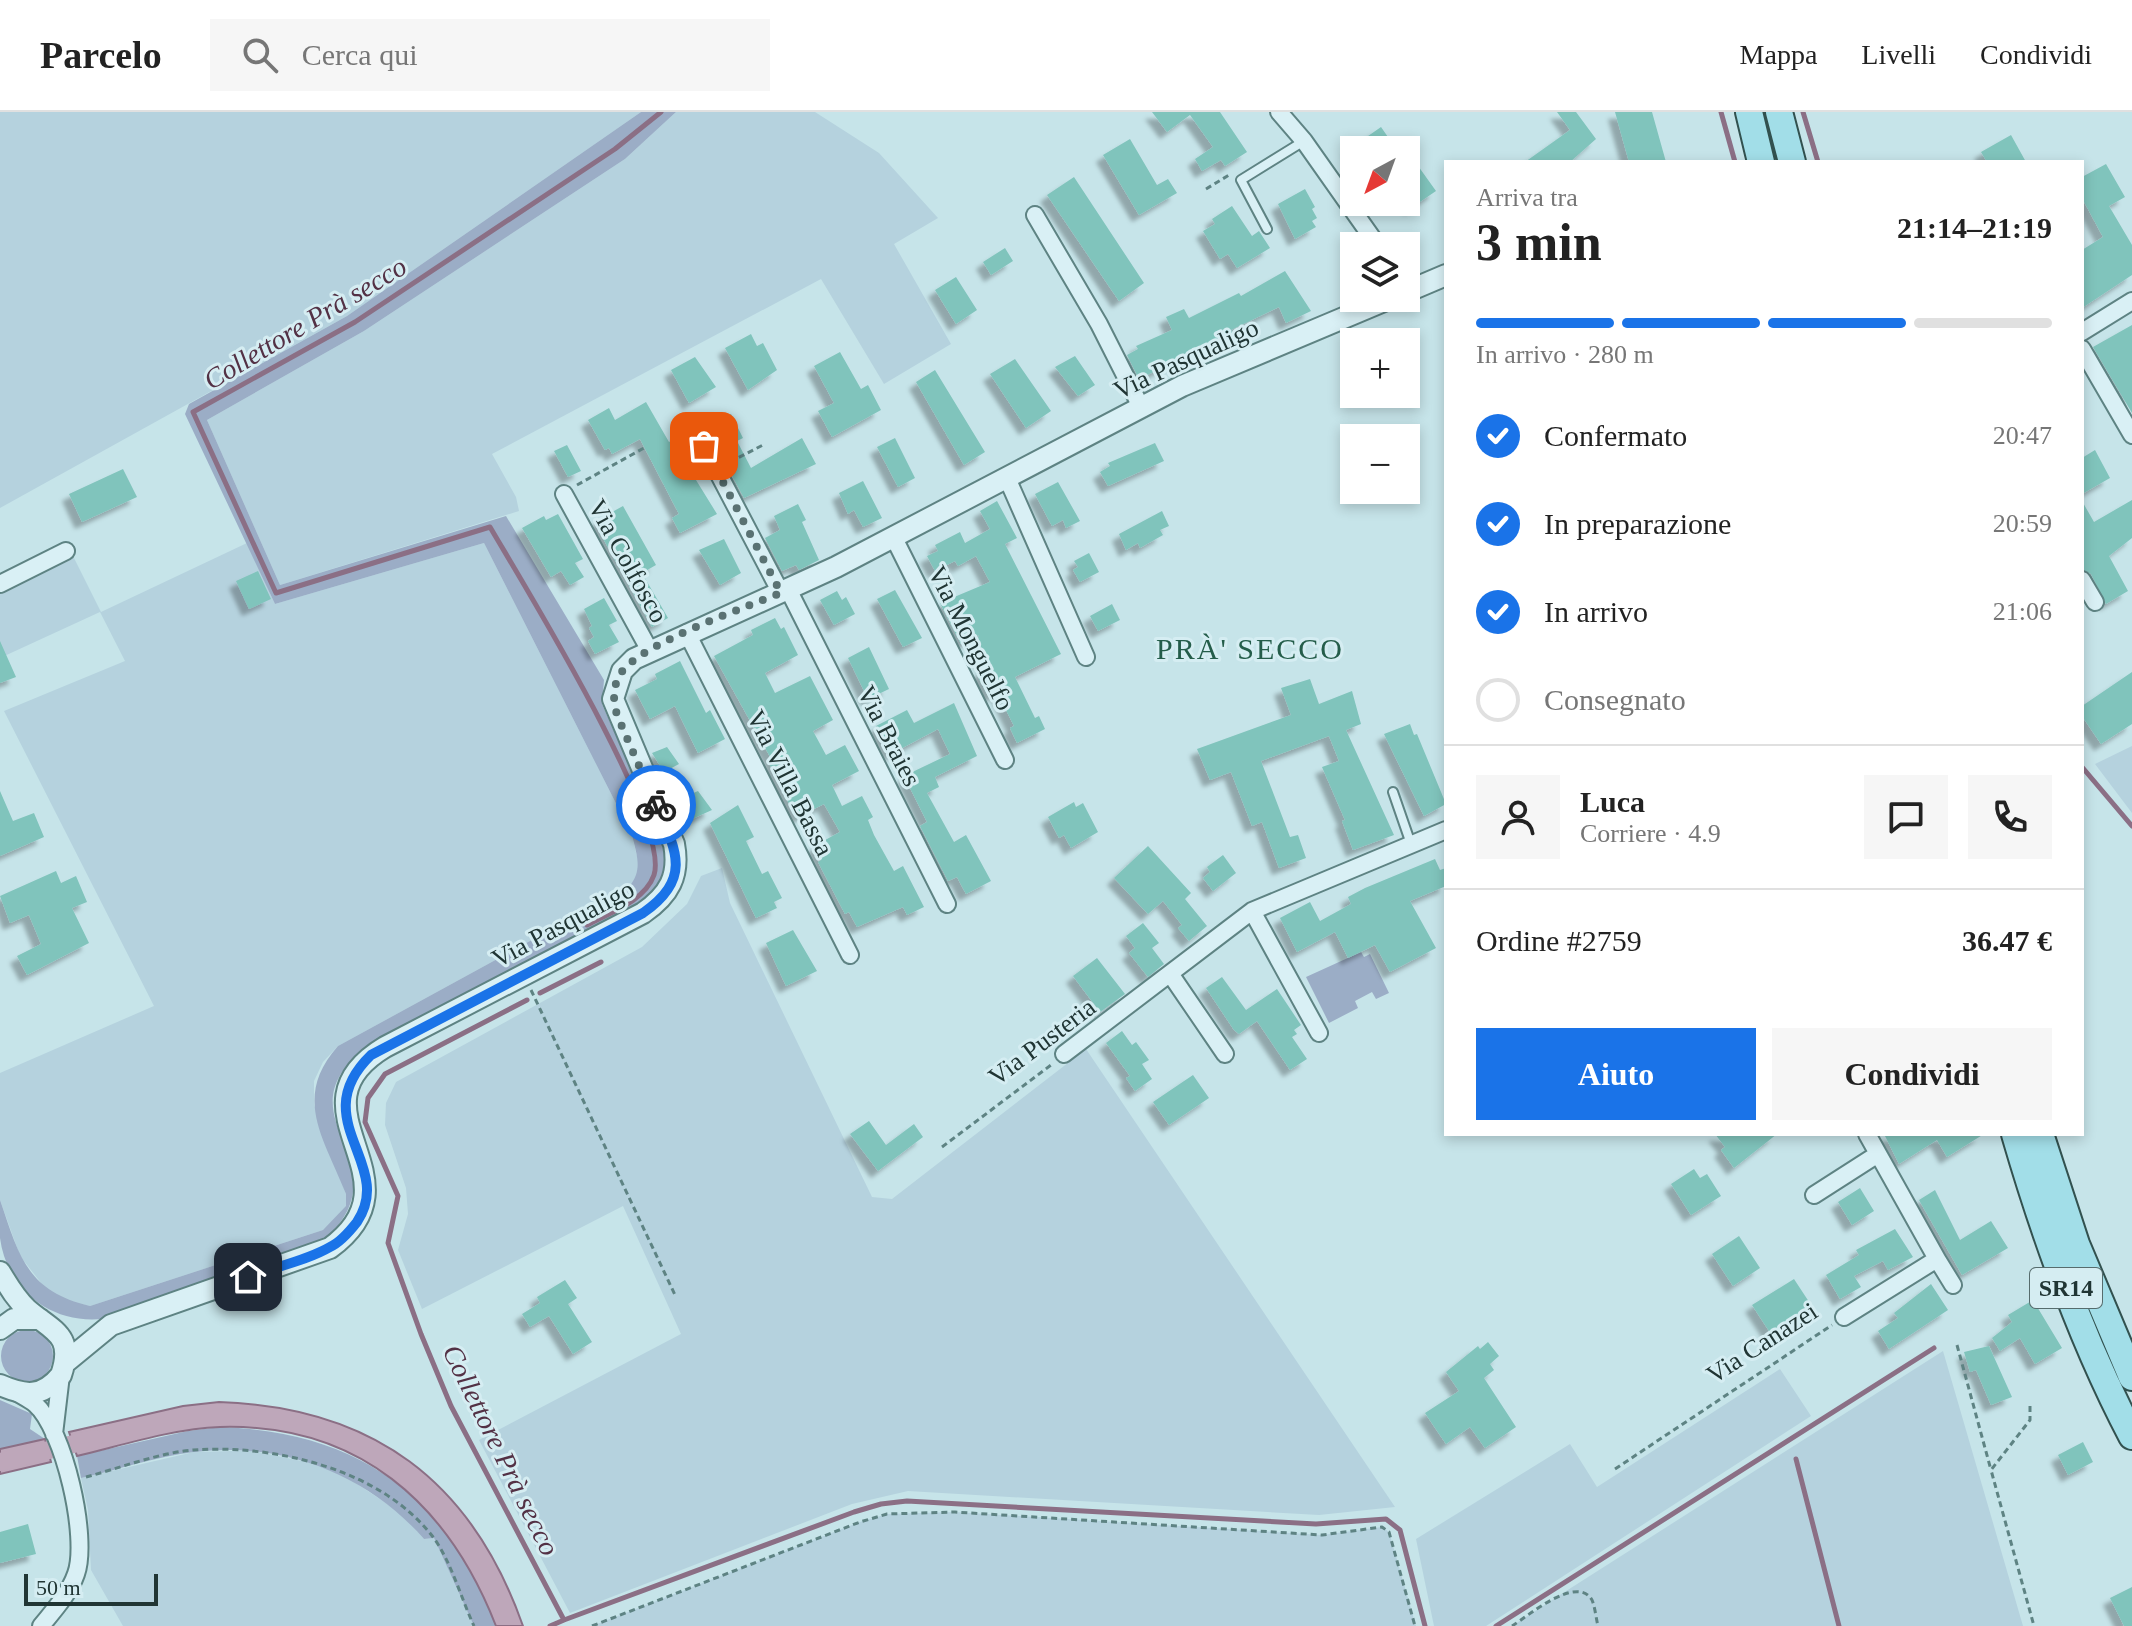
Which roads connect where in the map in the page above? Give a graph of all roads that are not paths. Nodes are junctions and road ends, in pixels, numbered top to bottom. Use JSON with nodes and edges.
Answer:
{"nodes":[{"id":1,"x":1279,"y":112,"type":"edge"},
{"id":2,"x":1749,"y":112,"type":"edge"},
{"id":3,"x":1779,"y":112,"type":"edge"},
{"id":4,"x":1304,"y":141,"type":"junction"},
{"id":5,"x":1761,"y":160,"type":"edge"},
{"id":6,"x":1791,"y":160,"type":"edge"},
{"id":7,"x":1035,"y":215,"type":"dead end"},
{"id":8,"x":1267,"y":229,"type":"dead end"},
{"id":9,"x":1368,"y":232,"type":"edge"},
{"id":10,"x":1444,"y":276,"type":"edge"},
{"id":11,"x":1420,"y":286,"type":"edge"},
{"id":12,"x":2132,"y":301,"type":"edge"},
{"id":13,"x":1358,"y":312,"type":"edge"},
{"id":14,"x":2084,"y":331,"type":"edge"},
{"id":15,"x":2084,"y":352,"type":"edge"},
{"id":16,"x":1141,"y":407,"type":"junction"},
{"id":17,"x":692,"y":423,"type":"dead end"},
{"id":18,"x":2132,"y":435,"type":"edge"},
{"id":19,"x":1007,"y":478,"type":"junction"},
{"id":20,"x":564,"y":494,"type":"road end"},
{"id":21,"x":894,"y":538,"type":"junction"},
{"id":22,"x":66,"y":551,"type":"dead end"},
{"id":23,"x":2084,"y":583,"type":"edge"},
{"id":24,"x":0,"y":584,"type":"edge"},
{"id":25,"x":784,"y":591,"type":"junction"},
{"id":26,"x":2095,"y":602,"type":"dead end"},
{"id":27,"x":687,"y":633,"type":"junction"},
{"id":28,"x":650,"y":651,"type":"junction"},
{"id":29,"x":1086,"y":657,"type":"dead end"},
{"id":30,"x":1005,"y":760,"type":"dead end"},
{"id":31,"x":1393,"y":792,"type":"dead end"},
{"id":32,"x":1444,"y":831,"type":"edge"},
{"id":33,"x":1411,"y":844,"type":"junction"},
{"id":34,"x":947,"y":904,"type":"dead end"},
{"id":35,"x":1252,"y":911,"type":"junction"},
{"id":36,"x":850,"y":955,"type":"dead end"},
{"id":37,"x":1171,"y":975,"type":"junction"},
{"id":38,"x":1319,"y":1033,"type":"dead end"},
{"id":39,"x":1064,"y":1054,"type":"road end"},
{"id":40,"x":1225,"y":1054,"type":"dead end"},
{"id":41,"x":1868,"y":1136,"type":"edge"},
{"id":42,"x":2016,"y":1136,"type":"edge"},
{"id":43,"x":2041,"y":1136,"type":"edge"},
{"id":44,"x":1878,"y":1154,"type":"junction"},
{"id":45,"x":1814,"y":1195,"type":"dead end"},
{"id":46,"x":1937,"y":1259,"type":"junction"},
{"id":47,"x":0,"y":1272,"type":"edge"},
{"id":48,"x":1953,"y":1285,"type":"dead end"},
{"id":49,"x":0,"y":1288,"type":"edge"},
{"id":50,"x":1844,"y":1317,"type":"road end"},
{"id":51,"x":46,"y":1322,"type":"junction"},
{"id":52,"x":111,"y":1325,"type":"junction"},
{"id":53,"x":1,"y":1327,"type":"edge"},
{"id":54,"x":63,"y":1369,"type":"junction"},
{"id":55,"x":2132,"y":1377,"type":"edge"},
{"id":56,"x":5,"y":1386,"type":"edge"},
{"id":57,"x":54,"y":1435,"type":"junction"},
{"id":58,"x":2132,"y":1436,"type":"edge"},
{"id":59,"x":41,"y":1626,"type":"edge"}],
"edges":[{"from":1,"to":4,"type":"street"},
{"from":2,"to":5,"type":"main road"},
{"from":3,"to":6,"type":"main road"},
{"from":4,"to":8,"type":"lane"},
{"from":4,"to":9,"type":"street"},
{"from":7,"to":16,"type":"street"},
{"from":10,"to":11,"type":"street"},
{"from":12,"to":14,"type":"street"},
{"from":13,"to":16,"type":"street","name":"Via Pasqualigo"},
{"from":15,"to":18,"type":"street"},
{"from":16,"to":19,"type":"street","name":"Via Pasqualigo"},
{"from":17,"to":25,"type":"street","name":"Via Braies"},
{"from":19,"to":21,"type":"street","name":"Via Pasqualigo"},
{"from":19,"to":29,"type":"street"},
{"from":20,"to":28,"type":"street","name":"Via Colfosco"},
{"from":21,"to":25,"type":"street","name":"Via Pasqualigo"},
{"from":21,"to":30,"type":"street","name":"Via Monguelfo"},
{"from":22,"to":24,"type":"street"},
{"from":23,"to":26,"type":"street"},
{"from":25,"to":27,"type":"street","name":"Via Pasqualigo"},
{"from":25,"to":34,"type":"street","name":"Via Braies"},
{"from":27,"to":28,"type":"street","name":"Via Pasqualigo"},
{"from":27,"to":36,"type":"street","name":"Via Villa Bassa"},
{"from":28,"to":52,"type":"street","name":"Via Pasqualigo"},
{"from":31,"to":33,"type":"lane"},
{"from":32,"to":33,"type":"street","name":"Via Pusteria"},
{"from":33,"to":35,"type":"street","name":"Via Pusteria"},
{"from":35,"to":37,"type":"street","name":"Via Pusteria"},
{"from":35,"to":38,"type":"street"},
{"from":37,"to":39,"type":"street","name":"Via Pusteria"},
{"from":37,"to":40,"type":"street"},
{"from":41,"to":44,"type":"street"},
{"from":42,"to":58,"type":"main road","number":"SR14"},
{"from":43,"to":55,"type":"main road","number":"SR14"},
{"from":44,"to":45,"type":"street"},
{"from":44,"to":46,"type":"street"},
{"from":46,"to":48,"type":"street"},
{"from":46,"to":50,"type":"street","name":"Via Canazei"},
{"from":47,"to":51,"type":"street"},
{"from":49,"to":53,"type":"street"},
{"from":51,"to":52,"type":"street","name":"Via Pasqualigo"},
{"from":51,"to":53,"type":"street","name":"Via Pasqualigo"},
{"from":51,"to":54,"type":"street"},
{"from":52,"to":54,"type":"street","name":"Via Pasqualigo"},
{"from":54,"to":56,"type":"street","name":"Via Pasqualigo"},
{"from":54,"to":57,"type":"street"},
{"from":56,"to":57,"type":"street"},
{"from":57,"to":59,"type":"street"}]}
